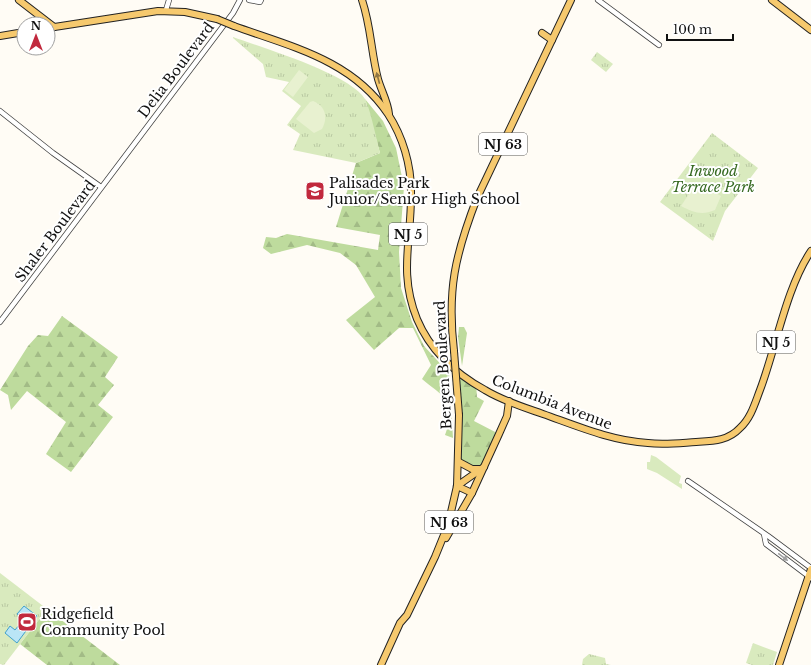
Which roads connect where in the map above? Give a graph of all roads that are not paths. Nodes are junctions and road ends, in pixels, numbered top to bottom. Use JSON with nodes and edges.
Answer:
{"nodes":[{"id":1,"x":19,"y":0,"type":"edge"},
{"id":2,"x":169,"y":0,"type":"edge"},
{"id":3,"x":240,"y":0,"type":"edge"},
{"id":4,"x":249,"y":0,"type":"edge"},
{"id":5,"x":362,"y":0,"type":"edge"},
{"id":6,"x":571,"y":0,"type":"edge"},
{"id":7,"x":598,"y":0,"type":"edge"},
{"id":8,"x":772,"y":0,"type":"edge"},
{"id":9,"x":260,"y":1,"type":"edge"},
{"id":10,"x":166,"y":10,"type":"junction"},
{"id":11,"x":38,"y":16,"type":"edge"},
{"id":12,"x":56,"y":26,"type":"edge"},
{"id":13,"x":811,"y":30,"type":"edge"},
{"id":14,"x":16,"y":33,"type":"edge"},
{"id":15,"x":542,"y":33,"type":"dead end"},
{"id":16,"x":0,"y":36,"type":"edge"},
{"id":17,"x":552,"y":40,"type":"junction"},
{"id":18,"x":659,"y":45,"type":"dead end"},
{"id":19,"x":0,"y":111,"type":"edge"},
{"id":20,"x":389,"y":116,"type":"junction"},
{"id":21,"x":128,"y":153,"type":"joint"},
{"id":22,"x":102,"y":187,"type":"junction"},
{"id":23,"x":811,"y":251,"type":"edge"},
{"id":24,"x":0,"y":322,"type":"edge"},
{"id":25,"x":509,"y":402,"type":"junction"},
{"id":26,"x":459,"y":462,"type":"junction"},
{"id":27,"x":481,"y":468,"type":"junction"},
{"id":28,"x":688,"y":481,"type":"dead end"},
{"id":29,"x":457,"y":486,"type":"junction"},
{"id":30,"x":472,"y":494,"type":"junction"},
{"id":31,"x":764,"y":534,"type":"junction"},
{"id":32,"x":436,"y":557,"type":"junction"},
{"id":33,"x":811,"y":569,"type":"edge"},
{"id":34,"x":810,"y":577,"type":"edge"},
{"id":35,"x":380,"y":665,"type":"edge"},
{"id":36,"x":779,"y":665,"type":"edge"}],
"edges":[{"from":1,"to":11,"type":"main road"},
{"from":2,"to":10,"type":"street"},
{"from":3,"to":21,"type":"street","name":"Delia Boulevard"},
{"from":4,"to":9,"type":"street"},
{"from":20,"to":5,"type":"main road","one_way":true},
{"from":6,"to":17,"type":"main road","name":"Bergen Boulevard","number":"NJ 63"},
{"from":7,"to":18,"type":"street"},
{"from":8,"to":13,"type":"main road"},
{"from":10,"to":12,"type":"main road","number":"NJ 5"},
{"from":10,"to":20,"type":"main road","number":"NJ 5","bridge":true},
{"from":14,"to":16,"type":"main road"},
{"from":15,"to":17,"type":"main road"},
{"from":17,"to":26,"type":"main road","name":"Bergen Boulevard","number":"NJ 63","bridge":true},
{"from":19,"to":22,"type":"street"},
{"from":20,"to":25,"type":"main road","name":"Columbia Avenue","number":"NJ 5"},
{"from":21,"to":22,"type":"street","name":"Shaler Boulevard"},
{"from":22,"to":24,"type":"street","name":"Shaler Boulevard"},
{"from":23,"to":25,"type":"main road","name":"Columbia Avenue","number":"NJ 5"},
{"from":25,"to":27,"type":"main road"},
{"from":26,"to":27,"type":"main road"},
{"from":26,"to":29,"type":"main road","name":"Bergen Boulevard","number":"NJ 63"},
{"from":27,"to":29,"type":"main road"},
{"from":27,"to":30,"type":"main road"},
{"from":28,"to":31,"type":"street"},
{"from":29,"to":30,"type":"main road"},
{"from":29,"to":32,"type":"main road","name":"Bergen Boulevard","number":"NJ 63"},
{"from":30,"to":32,"type":"main road"},
{"from":31,"to":33,"type":"street"},
{"from":31,"to":34,"type":"street","one_way":true},
{"from":32,"to":35,"type":"main road","name":"Bergen Boulevard","number":"NJ 63"},
{"from":33,"to":34,"type":"main road"},
{"from":34,"to":36,"type":"main road"}]}
